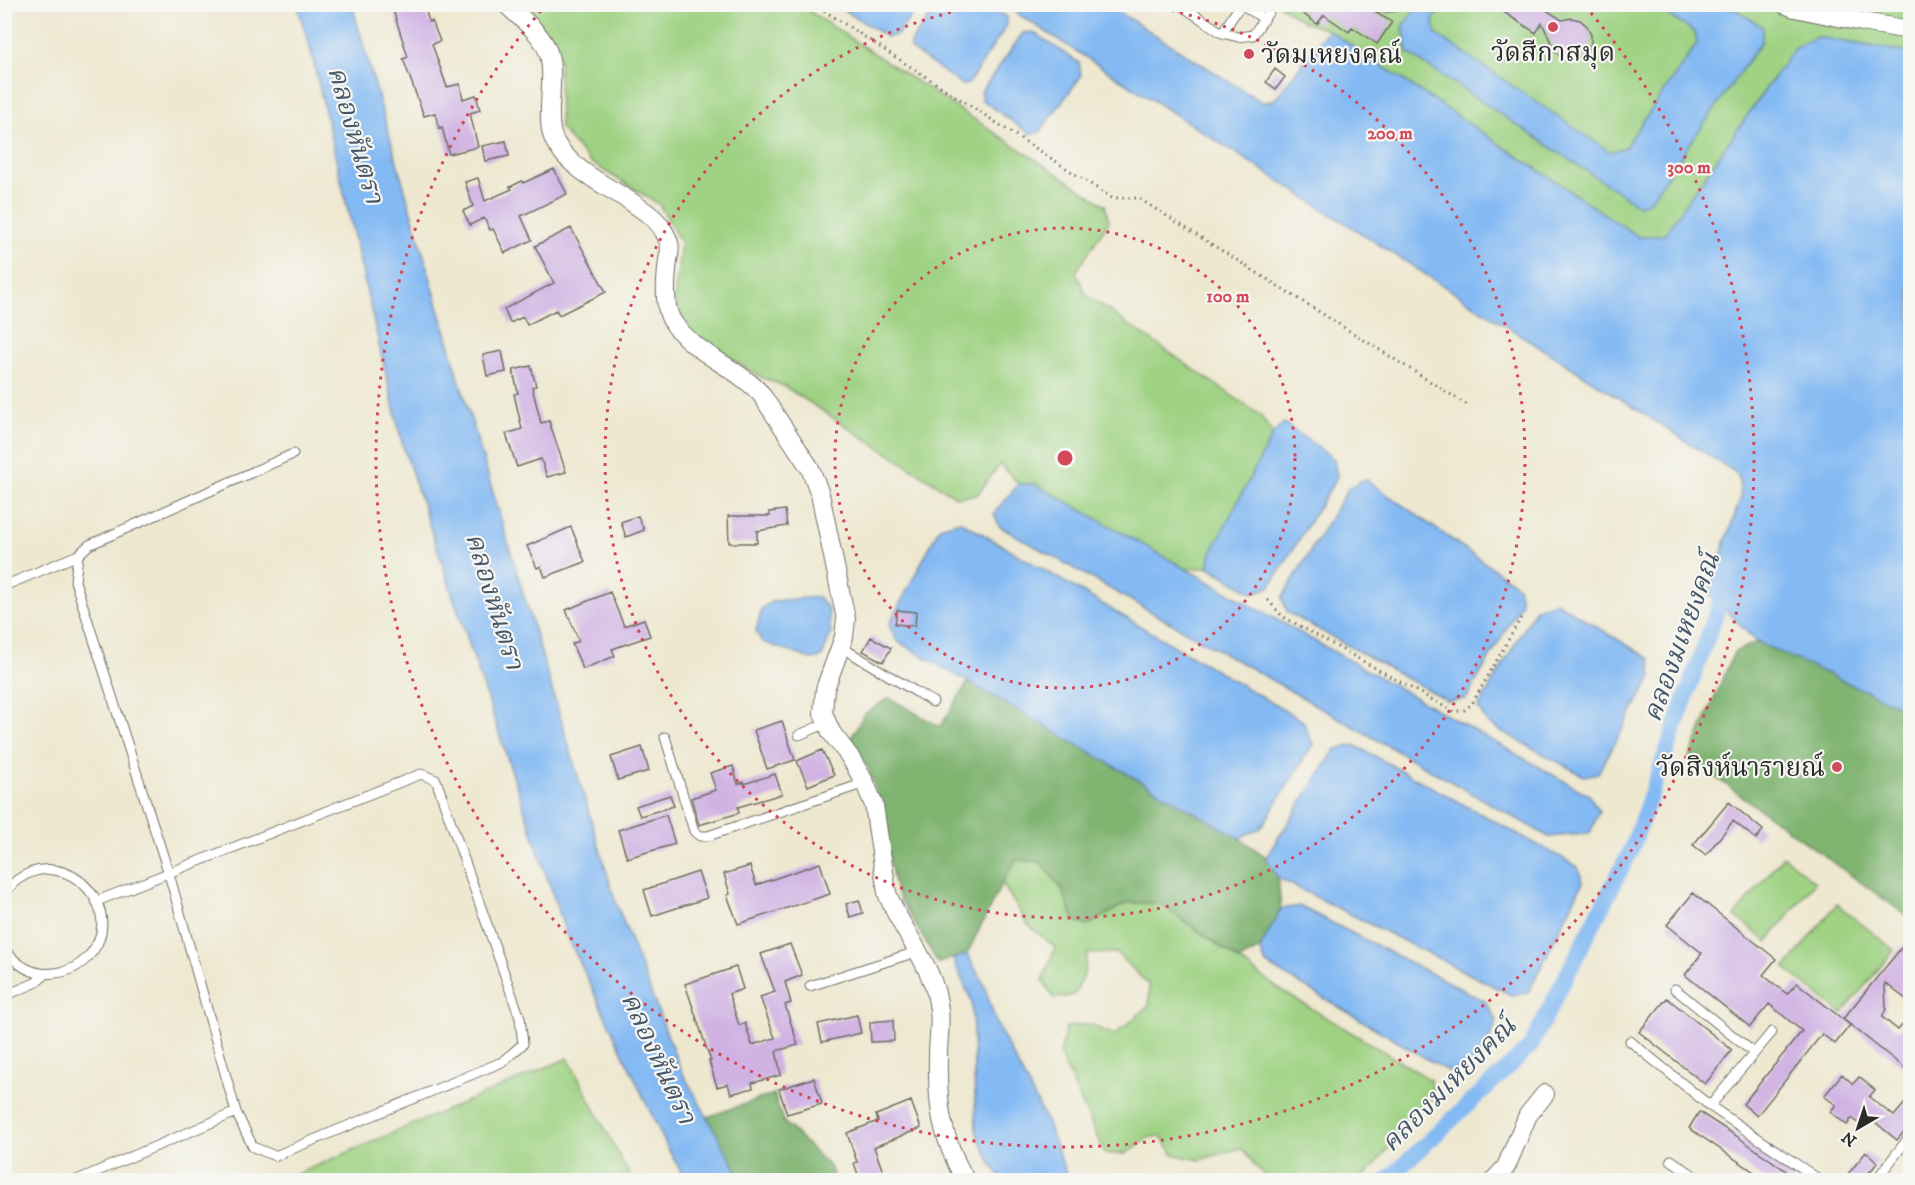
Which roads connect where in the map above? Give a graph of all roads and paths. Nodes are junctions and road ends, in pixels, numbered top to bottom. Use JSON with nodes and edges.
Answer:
{"nodes":[{"id":1,"x":506,"y":4,"type":"edge"},
{"id":2,"x":814,"y":4,"type":"edge"},
{"id":3,"x":1179,"y":4,"type":"edge"},
{"id":4,"x":1241,"y":4,"type":"edge"},
{"id":5,"x":1274,"y":4,"type":"edge"},
{"id":6,"x":1374,"y":4,"type":"edge"},
{"id":7,"x":1396,"y":4,"type":"edge"},
{"id":8,"x":1785,"y":4,"type":"edge"},
{"id":9,"x":1264,"y":20,"type":"junction"},
{"id":10,"x":1911,"y":30,"type":"edge"},
{"id":11,"x":1222,"y":33,"type":"junction"},
{"id":12,"x":1469,"y":406,"type":"dead end"},
{"id":13,"x":293,"y":454,"type":"dead end"},
{"id":14,"x":78,"y":555,"type":"junction"},
{"id":15,"x":4,"y":586,"type":"edge"},
{"id":16,"x":1268,"y":600,"type":"dead end"},
{"id":17,"x":1523,"y":614,"type":"dead end"},
{"id":18,"x":841,"y":647,"type":"junction"},
{"id":19,"x":933,"y":702,"type":"dead end"},
{"id":20,"x":827,"y":723,"type":"junction"},
{"id":21,"x":799,"y":735,"type":"dead end"},
{"id":22,"x":665,"y":737,"type":"dead end"},
{"id":23,"x":865,"y":783,"type":"junction"},
{"id":24,"x":169,"y":874,"type":"junction"},
{"id":25,"x":4,"y":894,"type":"edge"},
{"id":26,"x":97,"y":901,"type":"junction"},
{"id":27,"x":4,"y":949,"type":"edge"},
{"id":28,"x":919,"y":951,"type":"junction"},
{"id":29,"x":46,"y":974,"type":"junction"},
{"id":30,"x":810,"y":986,"type":"dead end"},
{"id":31,"x":1675,"y":989,"type":"dead end"},
{"id":32,"x":4,"y":996,"type":"edge"},
{"id":33,"x":1772,"y":1032,"type":"dead end"},
{"id":34,"x":1630,"y":1041,"type":"dead end"},
{"id":35,"x":1754,"y":1053,"type":"junction"},
{"id":36,"x":1545,"y":1094,"type":"dead end"},
{"id":37,"x":1710,"y":1106,"type":"junction"},
{"id":38,"x":236,"y":1112,"type":"junction"},
{"id":39,"x":1911,"y":1136,"type":"edge"},
{"id":40,"x":1671,"y":1160,"type":"dead end"},
{"id":41,"x":77,"y":1180,"type":"edge"},
{"id":42,"x":964,"y":1180,"type":"edge"},
{"id":43,"x":1494,"y":1180,"type":"edge"},
{"id":44,"x":1700,"y":1180,"type":"edge"},
{"id":45,"x":1820,"y":1180,"type":"edge"},
{"id":46,"x":1876,"y":1180,"type":"edge"}],
"edges":[{"from":1,"to":18,"type":"street"},
{"from":2,"to":12,"type":"path"},
{"from":3,"to":11,"type":"lane"},
{"from":4,"to":9,"type":"lane"},
{"from":4,"to":11,"type":"lane"},
{"from":5,"to":9,"type":"lane"},
{"from":6,"to":7,"type":"lane"},
{"from":8,"to":10,"type":"street"},
{"from":9,"to":11,"type":"lane"},
{"from":13,"to":14,"type":"lane"},
{"from":14,"to":15,"type":"lane"},
{"from":14,"to":24,"type":"lane"},
{"from":16,"to":17,"type":"path"},
{"from":18,"to":19,"type":"lane"},
{"from":18,"to":20,"type":"street"},
{"from":20,"to":21,"type":"lane"},
{"from":20,"to":23,"type":"street"},
{"from":22,"to":23,"type":"lane"},
{"from":23,"to":28,"type":"street"},
{"from":24,"to":26,"type":"lane"},
{"from":24,"to":38,"type":"lane"},
{"from":24,"to":38,"type":"lane"},
{"from":25,"to":26,"type":"lane"},
{"from":26,"to":29,"type":"lane"},
{"from":27,"to":29,"type":"lane"},
{"from":28,"to":30,"type":"lane"},
{"from":28,"to":42,"type":"street"},
{"from":29,"to":32,"type":"lane"},
{"from":31,"to":35,"type":"lane"},
{"from":33,"to":35,"type":"lane"},
{"from":34,"to":37,"type":"lane"},
{"from":35,"to":37,"type":"lane"},
{"from":36,"to":43,"type":"street"},
{"from":37,"to":45,"type":"lane"},
{"from":38,"to":41,"type":"lane"},
{"from":39,"to":46,"type":"lane"},
{"from":40,"to":44,"type":"lane"}]}
